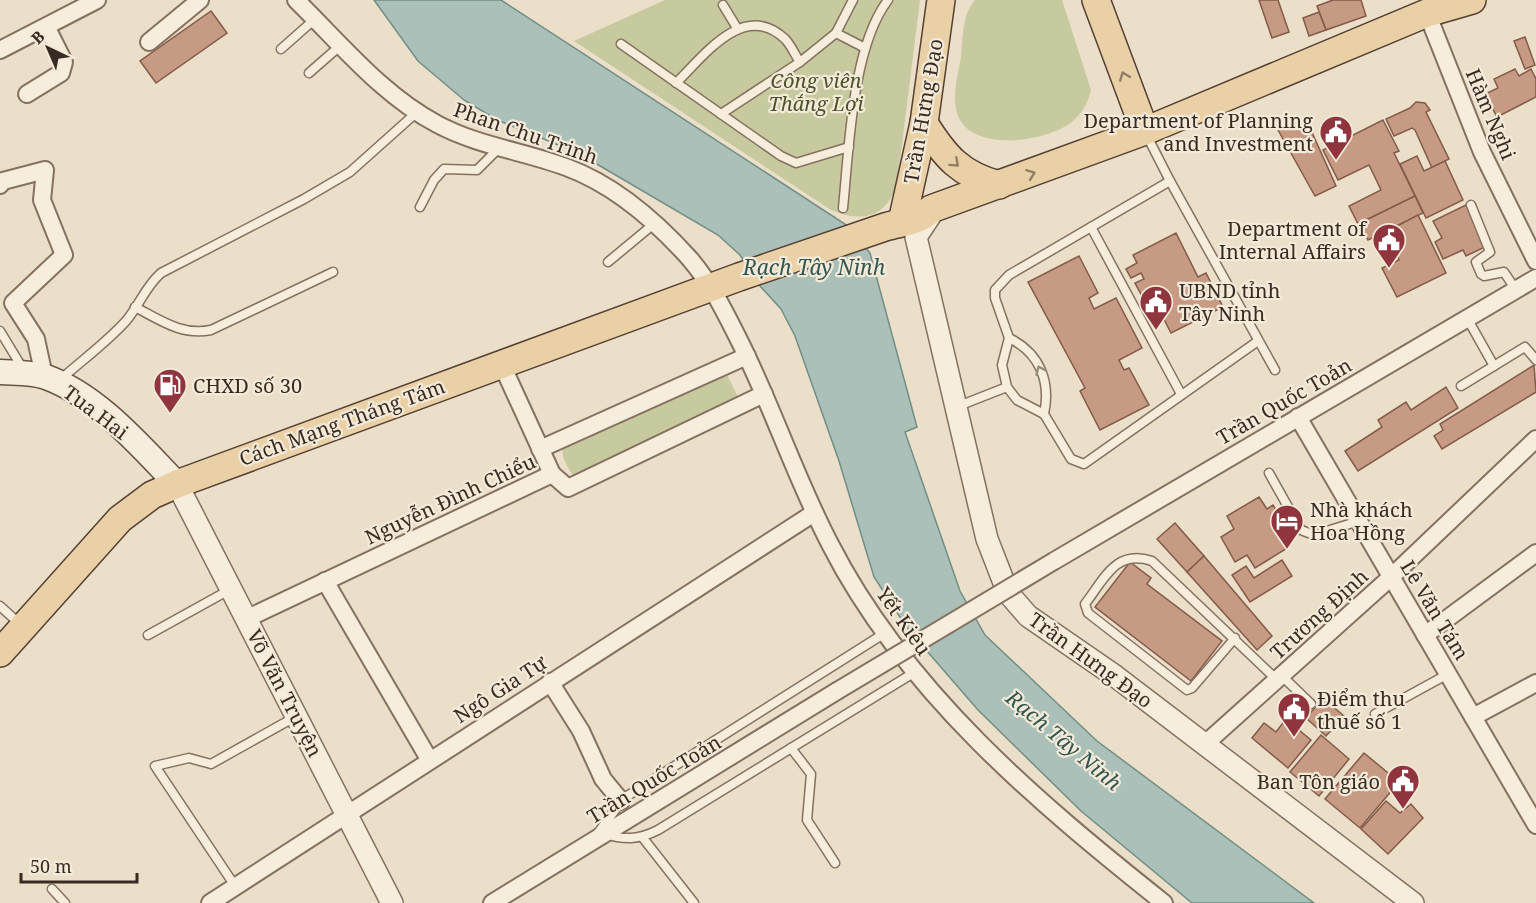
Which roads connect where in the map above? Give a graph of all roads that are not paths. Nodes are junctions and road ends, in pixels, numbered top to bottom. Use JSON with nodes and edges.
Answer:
{"nodes":[{"id":1,"x":97,"y":0,"type":"edge"},
{"id":2,"x":200,"y":0,"type":"edge"},
{"id":3,"x":296,"y":0,"type":"edge"},
{"id":4,"x":853,"y":0,"type":"edge"},
{"id":5,"x":888,"y":0,"type":"edge"},
{"id":6,"x":941,"y":0,"type":"edge"},
{"id":7,"x":1096,"y":0,"type":"edge"},
{"id":8,"x":1472,"y":0,"type":"edge"},
{"id":9,"x":723,"y":5,"type":"dead end"},
{"id":10,"x":1424,"y":10,"type":"junction"},
{"id":11,"x":315,"y":19,"type":"junction"},
{"id":12,"x":46,"y":28,"type":"junction"},
{"id":13,"x":737,"y":28,"type":"junction"},
{"id":14,"x":836,"y":33,"type":"junction"},
{"id":15,"x":149,"y":42,"type":"dead end"},
{"id":16,"x":621,"y":44,"type":"dead end"},
{"id":17,"x":341,"y":45,"type":"junction"},
{"id":18,"x":865,"y":48,"type":"junction"},
{"id":19,"x":281,"y":49,"type":"dead end"},
{"id":20,"x":0,"y":50,"type":"edge"},
{"id":21,"x":800,"y":62,"type":"junction"},
{"id":22,"x":309,"y":73,"type":"dead end"},
{"id":23,"x":676,"y":83,"type":"junction"},
{"id":24,"x":27,"y":94,"type":"dead end"},
{"id":25,"x":416,"y":113,"type":"junction"},
{"id":26,"x":721,"y":114,"type":"junction"},
{"id":27,"x":924,"y":123,"type":"junction"},
{"id":28,"x":1145,"y":131,"type":"junction"},
{"id":29,"x":849,"y":147,"type":"junction"},
{"id":30,"x":499,"y":148,"type":"junction"},
{"id":31,"x":1170,"y":181,"type":"junction"},
{"id":32,"x":0,"y":185,"type":"edge"},
{"id":33,"x":999,"y":185,"type":"junction"},
{"id":34,"x":1471,"y":205,"type":"dead end"},
{"id":35,"x":420,"y":207,"type":"dead end"},
{"id":36,"x":843,"y":208,"type":"dead end"},
{"id":37,"x":655,"y":223,"type":"junction"},
{"id":38,"x":1091,"y":227,"type":"junction"},
{"id":39,"x":900,"y":228,"type":"junction"},
{"id":40,"x":1536,"y":261,"type":"edge"},
{"id":41,"x":608,"y":262,"type":"dead end"},
{"id":42,"x":333,"y":272,"type":"dead end"},
{"id":43,"x":1536,"y":278,"type":"edge"},
{"id":44,"x":713,"y":286,"type":"junction"},
{"id":45,"x":1516,"y":290,"type":"junction"},
{"id":46,"x":135,"y":307,"type":"junction"},
{"id":47,"x":1467,"y":318,"type":"junction"},
{"id":48,"x":0,"y":331,"type":"edge"},
{"id":49,"x":1009,"y":338,"type":"junction"},
{"id":50,"x":1258,"y":340,"type":"junction"},
{"id":51,"x":747,"y":356,"type":"junction"},
{"id":52,"x":1536,"y":360,"type":"edge"},
{"id":53,"x":502,"y":365,"type":"junction"},
{"id":54,"x":1494,"y":366,"type":"junction"},
{"id":55,"x":1275,"y":370,"type":"dead end"},
{"id":56,"x":0,"y":372,"type":"edge"},
{"id":57,"x":43,"y":378,"type":"junction"},
{"id":58,"x":1461,"y":386,"type":"dead end"},
{"id":59,"x":1006,"y":387,"type":"junction"},
{"id":60,"x":764,"y":394,"type":"junction"},
{"id":61,"x":1181,"y":394,"type":"junction"},
{"id":62,"x":956,"y":407,"type":"junction"},
{"id":63,"x":1044,"y":414,"type":"junction"},
{"id":64,"x":1298,"y":417,"type":"junction"},
{"id":65,"x":1536,"y":439,"type":"edge"},
{"id":66,"x":540,"y":449,"type":"junction"},
{"id":67,"x":1269,"y":473,"type":"dead end"},
{"id":68,"x":552,"y":474,"type":"junction"},
{"id":69,"x":177,"y":483,"type":"junction"},
{"id":70,"x":814,"y":513,"type":"junction"},
{"id":71,"x":1359,"y":521,"type":"junction"},
{"id":72,"x":1536,"y":553,"type":"edge"},
{"id":73,"x":1390,"y":578,"type":"junction"},
{"id":74,"x":325,"y":581,"type":"junction"},
{"id":75,"x":231,"y":588,"type":"junction"},
{"id":76,"x":0,"y":606,"type":"edge"},
{"id":77,"x":248,"y":618,"type":"junction"},
{"id":78,"x":23,"y":628,"type":"junction"},
{"id":79,"x":885,"y":633,"type":"junction"},
{"id":80,"x":148,"y":635,"type":"dead end"},
{"id":81,"x":1425,"y":635,"type":"junction"},
{"id":82,"x":1235,"y":638,"type":"junction"},
{"id":83,"x":0,"y":653,"type":"edge"},
{"id":84,"x":915,"y":672,"type":"junction"},
{"id":85,"x":1448,"y":674,"type":"junction"},
{"id":86,"x":1279,"y":678,"type":"junction"},
{"id":87,"x":550,"y":682,"type":"junction"},
{"id":88,"x":1536,"y":683,"type":"edge"},
{"id":89,"x":1311,"y":704,"type":"dead end"},
{"id":90,"x":1375,"y":714,"type":"dead end"},
{"id":91,"x":296,"y":716,"type":"junction"},
{"id":92,"x":1473,"y":717,"type":"junction"},
{"id":93,"x":1205,"y":744,"type":"junction"},
{"id":94,"x":791,"y":748,"type":"junction"},
{"id":95,"x":429,"y":759,"type":"junction"},
{"id":96,"x":621,"y":801,"type":"junction"},
{"id":97,"x":347,"y":812,"type":"junction"},
{"id":98,"x":1536,"y":825,"type":"edge"},
{"id":99,"x":599,"y":837,"type":"junction"},
{"id":100,"x":643,"y":837,"type":"junction"},
{"id":101,"x":836,"y":863,"type":"dead end"},
{"id":102,"x":235,"y":886,"type":"junction"},
{"id":103,"x":52,"y":889,"type":"dead end"},
{"id":104,"x":65,"y":903,"type":"edge"},
{"id":105,"x":210,"y":903,"type":"edge"},
{"id":106,"x":392,"y":903,"type":"edge"},
{"id":107,"x":492,"y":903,"type":"edge"},
{"id":108,"x":694,"y":903,"type":"edge"},
{"id":109,"x":1164,"y":903,"type":"edge"},
{"id":110,"x":1413,"y":903,"type":"edge"}],
"edges":[{"from":1,"to":12,"type":"street"},
{"from":2,"to":15,"type":"street"},
{"from":3,"to":11,"type":"street","name":"Phan Chu Trinh"},
{"from":4,"to":14,"type":"lane"},
{"from":5,"to":18,"type":"lane"},
{"from":6,"to":27,"type":"main road","name":"Trần Hưng Đạo"},
{"from":28,"to":7,"type":"main road","one_way":true},
{"from":8,"to":10,"type":"main road"},
{"from":9,"to":13,"type":"lane"},
{"from":10,"to":28,"type":"main road"},
{"from":10,"to":40,"type":"street","name":"Hàm Nghi"},
{"from":11,"to":17,"type":"street","name":"Phan Chu Trinh"},
{"from":11,"to":19,"type":"lane"},
{"from":12,"to":20,"type":"street"},
{"from":12,"to":24,"type":"street"},
{"from":13,"to":21,"type":"lane"},
{"from":13,"to":23,"type":"lane"},
{"from":14,"to":18,"type":"lane"},
{"from":14,"to":21,"type":"lane"},
{"from":16,"to":23,"type":"lane"},
{"from":17,"to":22,"type":"lane"},
{"from":17,"to":25,"type":"street","name":"Phan Chu Trinh"},
{"from":18,"to":29,"type":"lane"},
{"from":21,"to":26,"type":"lane"},
{"from":23,"to":26,"type":"lane"},
{"from":25,"to":30,"type":"street","name":"Phan Chu Trinh"},
{"from":25,"to":46,"type":"lane"},
{"from":26,"to":29,"type":"lane"},
{"from":27,"to":33,"type":"main road","one_way":true},
{"from":27,"to":39,"type":"main road","name":"Trần Hưng Đạo"},
{"from":28,"to":31,"type":"lane"},
{"from":33,"to":28,"type":"main road","one_way":true},
{"from":29,"to":36,"type":"lane"},
{"from":30,"to":35,"type":"lane"},
{"from":30,"to":37,"type":"street","name":"Phan Chu Trinh"},
{"from":31,"to":38,"type":"lane"},
{"from":31,"to":50,"type":"lane"},
{"from":32,"to":57,"type":"street"},
{"from":33,"to":39,"type":"main road","name":"Cách Mạng Tháng Tám"},
{"from":34,"to":45,"type":"lane"},
{"from":37,"to":41,"type":"lane"},
{"from":37,"to":44,"type":"street","name":"Phan Chu Trinh"},
{"from":38,"to":49,"type":"lane"},
{"from":38,"to":61,"type":"lane"},
{"from":39,"to":44,"type":"main road","name":"Cách Mạng Tháng Tám"},
{"from":39,"to":62,"type":"street","name":"Trần Hưng Đạo"},
{"from":42,"to":46,"type":"lane"},
{"from":43,"to":45,"type":"street","name":"Trần Quốc Toản"},
{"from":44,"to":51,"type":"street","name":"Yết Kiêu"},
{"from":44,"to":53,"type":"main road","name":"Cách Mạng Tháng Tám"},
{"from":45,"to":47,"type":"street","name":"Trần Quốc Toản"},
{"from":46,"to":57,"type":"lane"},
{"from":47,"to":54,"type":"lane"},
{"from":47,"to":64,"type":"street","name":"Trần Quốc Toản"},
{"from":48,"to":57,"type":"lane"},
{"from":49,"to":59,"type":"lane"},
{"from":63,"to":49,"type":"lane","one_way":true},
{"from":50,"to":55,"type":"lane"},
{"from":50,"to":61,"type":"lane"},
{"from":51,"to":60,"type":"street","name":"Yết Kiêu"},
{"from":51,"to":66,"type":"street","name":"Nguyễn Đình Chiểu"},
{"from":52,"to":54,"type":"lane"},
{"from":53,"to":66,"type":"street"},
{"from":53,"to":69,"type":"main road","name":"Cách Mạng Tháng Tám"},
{"from":54,"to":58,"type":"lane"},
{"from":56,"to":57,"type":"main road","name":"Tua Hai"},
{"from":57,"to":69,"type":"main road","name":"Tua Hai"},
{"from":59,"to":62,"type":"lane"},
{"from":59,"to":63,"type":"lane"},
{"from":60,"to":68,"type":"street","name":"Nguyễn Đình Chiểu"},
{"from":60,"to":70,"type":"street","name":"Yết Kiêu"},
{"from":61,"to":63,"type":"lane"},
{"from":62,"to":93,"type":"street","name":"Trần Hưng Đạo"},
{"from":64,"to":71,"type":"street","name":"Lê Văn Tám"},
{"from":64,"to":99,"type":"street","name":"Trần Quốc Toản","bridge":true},
{"from":65,"to":73,"type":"street","name":"Trương Định"},
{"from":66,"to":68,"type":"street"},
{"from":67,"to":71,"type":"lane"},
{"from":68,"to":74,"type":"street","name":"Nguyễn Đình Chiểu"},
{"from":69,"to":75,"type":"street","name":"Võ Văn Truyện"},
{"from":69,"to":78,"type":"main road","name":"Cách Mạng Tháng Tám"},
{"from":70,"to":79,"type":"street","name":"Yết Kiêu"},
{"from":70,"to":87,"type":"street","name":"Ngô Gia Tự"},
{"from":71,"to":73,"type":"street","name":"Lê Văn Tám"},
{"from":72,"to":81,"type":"street"},
{"from":73,"to":81,"type":"street","name":"Lê Văn Tám"},
{"from":73,"to":86,"type":"street","name":"Trương Định"},
{"from":74,"to":77,"type":"street","name":"Nguyễn Đình Chiểu"},
{"from":74,"to":95,"type":"street"},
{"from":75,"to":77,"type":"street","name":"Võ Văn Truyện"},
{"from":75,"to":80,"type":"lane"},
{"from":76,"to":78,"type":"lane"},
{"from":77,"to":91,"type":"street","name":"Võ Văn Truyện"},
{"from":78,"to":83,"type":"main road","name":"Cách Mạng Tháng Tám"},
{"from":79,"to":84,"type":"street","name":"Yết Kiêu"},
{"from":79,"to":96,"type":"lane"},
{"from":81,"to":85,"type":"street","name":"Lê Văn Tám"},
{"from":82,"to":82,"type":"lane"},
{"from":82,"to":86,"type":"lane"},
{"from":84,"to":94,"type":"lane"},
{"from":84,"to":109,"type":"street","name":"Yết Kiêu"},
{"from":85,"to":90,"type":"lane"},
{"from":85,"to":92,"type":"street","name":"Lê Văn Tám"},
{"from":86,"to":89,"type":"lane"},
{"from":86,"to":93,"type":"street","name":"Trương Định"},
{"from":87,"to":95,"type":"street","name":"Ngô Gia Tự"},
{"from":87,"to":96,"type":"street"},
{"from":88,"to":92,"type":"street"},
{"from":91,"to":97,"type":"street","name":"Võ Văn Truyện"},
{"from":91,"to":102,"type":"lane"},
{"from":92,"to":98,"type":"street","name":"Lê Văn Tám"},
{"from":93,"to":110,"type":"street","name":"Trần Hưng Đạo"},
{"from":94,"to":100,"type":"lane"},
{"from":94,"to":101,"type":"lane"},
{"from":95,"to":97,"type":"street","name":"Ngô Gia Tự"},
{"from":96,"to":99,"type":"lane"},
{"from":97,"to":102,"type":"street","name":"Ngô Gia Tự"},
{"from":97,"to":106,"type":"street","name":"Võ Văn Truyện"},
{"from":99,"to":100,"type":"lane"},
{"from":99,"to":107,"type":"street","name":"Trần Quốc Toản"},
{"from":100,"to":108,"type":"lane"},
{"from":102,"to":105,"type":"street","name":"Ngô Gia Tự"},
{"from":103,"to":104,"type":"lane"}]}
